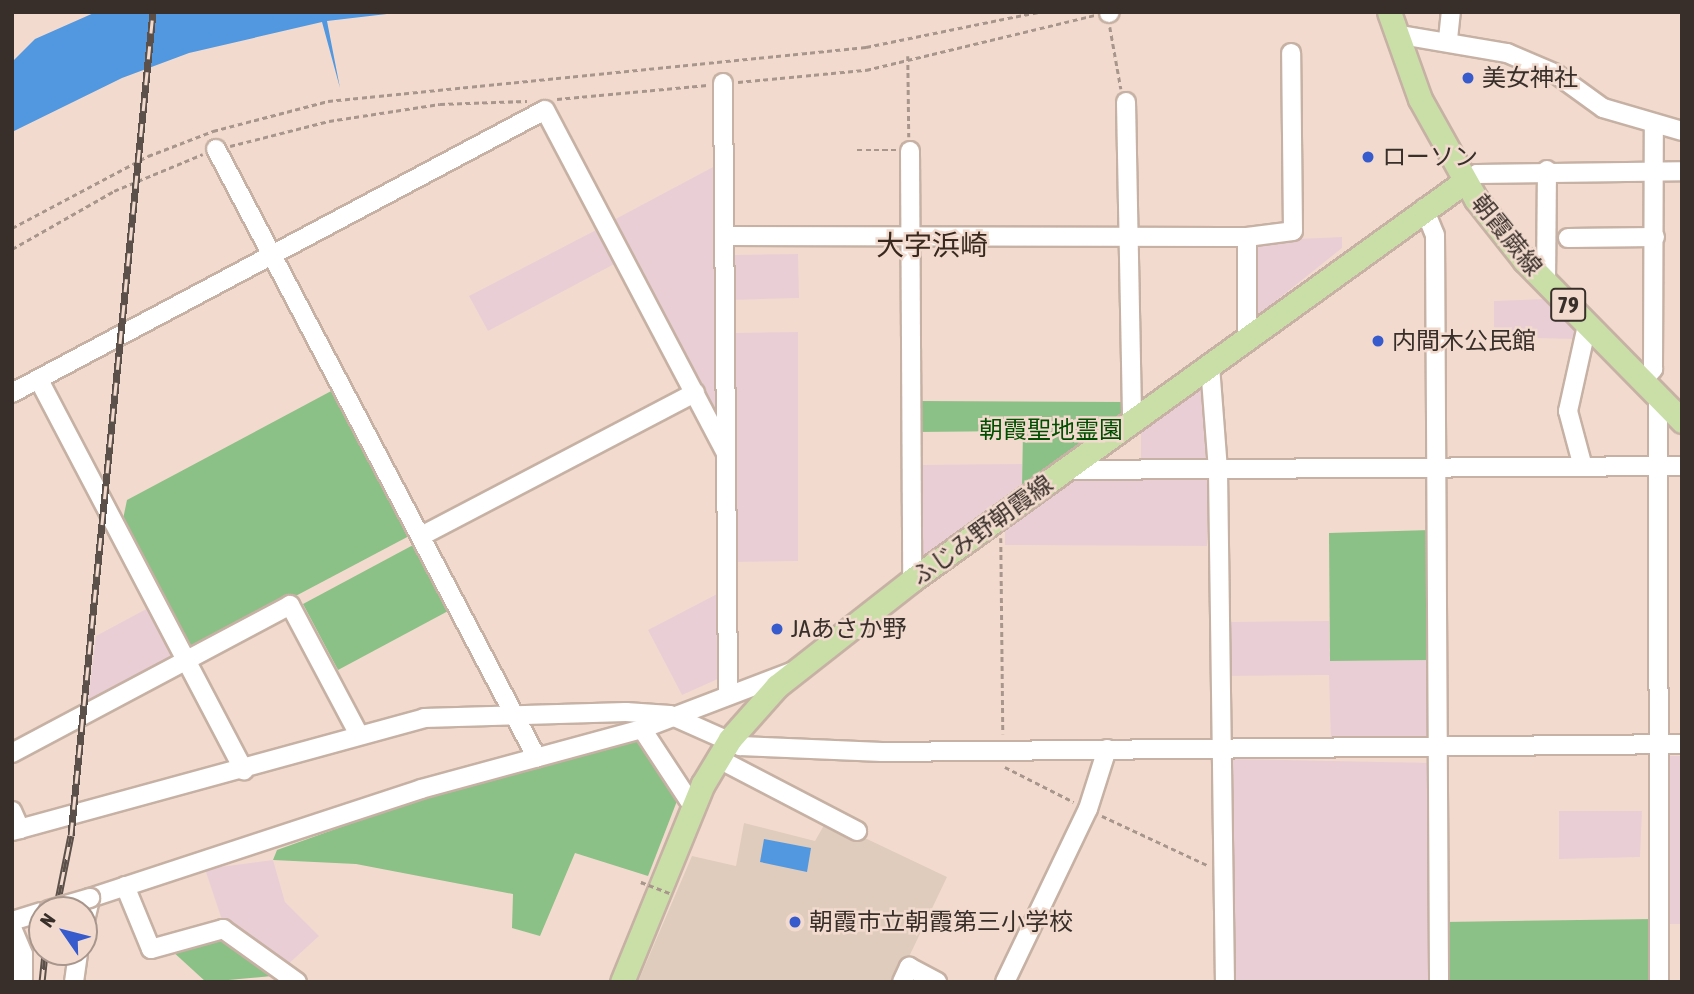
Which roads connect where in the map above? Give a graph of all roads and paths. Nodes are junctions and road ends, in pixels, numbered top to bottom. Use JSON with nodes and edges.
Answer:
{"nodes":[{"id":1,"x":1038,"y":12,"type":"edge"},
{"id":2,"x":1109,"y":12,"type":"edge"},
{"id":3,"x":1451,"y":12,"type":"edge"},
{"id":4,"x":1392,"y":23,"type":"edge"},
{"id":5,"x":1448,"y":39,"type":"junction"},
{"id":6,"x":1291,"y":53,"type":"dead end"},
{"id":7,"x":908,"y":56,"type":"junction"},
{"id":8,"x":723,"y":83,"type":"junction"},
{"id":9,"x":1126,"y":102,"type":"joint"},
{"id":10,"x":545,"y":105,"type":"junction"},
{"id":11,"x":1654,"y":124,"type":"junction"},
{"id":12,"x":1682,"y":131,"type":"edge"},
{"id":13,"x":216,"y":149,"type":"junction"},
{"id":14,"x":857,"y":150,"type":"dead end"},
{"id":15,"x":909,"y":151,"type":"junction"},
{"id":16,"x":1547,"y":170,"type":"junction"},
{"id":17,"x":1653,"y":171,"type":"junction"},
{"id":18,"x":1682,"y":171,"type":"edge"},
{"id":19,"x":1464,"y":182,"type":"junction"},
{"id":20,"x":1424,"y":208,"type":"junction"},
{"id":21,"x":12,"y":228,"type":"edge"},
{"id":22,"x":1130,"y":234,"type":"junction"},
{"id":23,"x":911,"y":235,"type":"junction"},
{"id":24,"x":724,"y":236,"type":"junction"},
{"id":25,"x":1247,"y":237,"type":"junction"},
{"id":26,"x":1655,"y":237,"type":"junction"},
{"id":27,"x":1568,"y":238,"type":"dead end"},
{"id":28,"x":12,"y":249,"type":"edge"},
{"id":29,"x":272,"y":254,"type":"junction"},
{"id":30,"x":1546,"y":283,"type":"junction"},
{"id":31,"x":1587,"y":325,"type":"junction"},
{"id":32,"x":1247,"y":338,"type":"junction"},
{"id":33,"x":1210,"y":366,"type":"junction"},
{"id":34,"x":39,"y":380,"type":"junction"},
{"id":35,"x":1650,"y":389,"type":"junction"},
{"id":36,"x":12,"y":393,"type":"edge"},
{"id":37,"x":695,"y":393,"type":"junction"},
{"id":38,"x":1682,"y":421,"type":"edge"},
{"id":39,"x":1132,"y":422,"type":"junction"},
{"id":40,"x":725,"y":452,"type":"junction"},
{"id":41,"x":1654,"y":465,"type":"junction"},
{"id":42,"x":1682,"y":466,"type":"edge"},
{"id":43,"x":1583,"y":467,"type":"junction"},
{"id":44,"x":1065,"y":470,"type":"junction"},
{"id":45,"x":1436,"y":470,"type":"junction"},
{"id":46,"x":1218,"y":471,"type":"junction"},
{"id":47,"x":998,"y":517,"type":"junction"},
{"id":48,"x":423,"y":535,"type":"junction"},
{"id":49,"x":912,"y":580,"type":"junction"},
{"id":50,"x":187,"y":662,"type":"junction"},
{"id":51,"x":794,"y":672,"type":"junction"},
{"id":52,"x":728,"y":694,"type":"junction"},
{"id":53,"x":670,"y":715,"type":"junction"},
{"id":54,"x":515,"y":716,"type":"junction"},
{"id":55,"x":642,"y":730,"type":"junction"},
{"id":56,"x":359,"y":735,"type":"junction"},
{"id":57,"x":1682,"y":744,"type":"edge"},
{"id":58,"x":1657,"y":745,"type":"junction"},
{"id":59,"x":1223,"y":748,"type":"junction"},
{"id":60,"x":1439,"y":748,"type":"junction"},
{"id":61,"x":724,"y":749,"type":"junction"},
{"id":62,"x":1108,"y":749,"type":"junction"},
{"id":63,"x":1003,"y":750,"type":"junction"},
{"id":64,"x":12,"y":753,"type":"edge"},
{"id":65,"x":537,"y":758,"type":"junction"},
{"id":66,"x":244,"y":770,"type":"junction"},
{"id":67,"x":692,"y":805,"type":"junction"},
{"id":68,"x":1088,"y":809,"type":"junction"},
{"id":69,"x":12,"y":811,"type":"edge"},
{"id":70,"x":16,"y":830,"type":"edge"},
{"id":71,"x":857,"y":831,"type":"dead end"},
{"id":72,"x":1226,"y":874,"type":"junction"},
{"id":73,"x":643,"y":880,"type":"dead end"},
{"id":74,"x":125,"y":886,"type":"junction"},
{"id":75,"x":672,"y":894,"type":"dead end"},
{"id":76,"x":96,"y":896,"type":"edge"},
{"id":77,"x":12,"y":928,"type":"edge"},
{"id":78,"x":276,"y":976,"type":"edge"},
{"id":79,"x":23,"y":982,"type":"edge"},
{"id":80,"x":297,"y":982,"type":"edge"},
{"id":81,"x":622,"y":982,"type":"edge"},
{"id":82,"x":902,"y":982,"type":"edge"},
{"id":83,"x":937,"y":982,"type":"edge"},
{"id":84,"x":1005,"y":982,"type":"edge"},
{"id":85,"x":1225,"y":982,"type":"edge"},
{"id":86,"x":1439,"y":982,"type":"edge"},
{"id":87,"x":1659,"y":982,"type":"edge"}],
"edges":[{"from":1,"to":21,"type":"path"},
{"from":2,"to":7,"type":"path"},
{"from":2,"to":9,"type":"path"},
{"from":3,"to":5,"type":"street"},
{"from":4,"to":5,"type":"street"},
{"from":4,"to":19,"type":"main road","name":"朝霞蕨線","number":"79"},
{"from":5,"to":11,"type":"street"},
{"from":6,"to":25,"type":"street"},
{"from":7,"to":8,"type":"path"},
{"from":7,"to":15,"type":"path"},
{"from":8,"to":10,"type":"path"},
{"from":8,"to":24,"type":"street"},
{"from":9,"to":22,"type":"street"},
{"from":10,"to":13,"type":"path"},
{"from":10,"to":29,"type":"street"},
{"from":10,"to":37,"type":"street"},
{"from":11,"to":12,"type":"street"},
{"from":11,"to":17,"type":"street"},
{"from":13,"to":28,"type":"path"},
{"from":13,"to":29,"type":"street"},
{"from":14,"to":15,"type":"path"},
{"from":15,"to":23,"type":"street"},
{"from":16,"to":17,"type":"street"},
{"from":16,"to":19,"type":"street"},
{"from":16,"to":30,"type":"street"},
{"from":17,"to":18,"type":"street"},
{"from":17,"to":26,"type":"street"},
{"from":19,"to":20,"type":"main road","name":"ふじみ野朝霞線"},
{"from":19,"to":30,"type":"main road","name":"朝霞蕨線","number":"79"},
{"from":20,"to":32,"type":"main road","name":"ふじみ野朝霞線"},
{"from":20,"to":45,"type":"street"},
{"from":22,"to":23,"type":"street"},
{"from":22,"to":25,"type":"street"},
{"from":22,"to":39,"type":"street"},
{"from":23,"to":24,"type":"street"},
{"from":23,"to":49,"type":"street"},
{"from":24,"to":40,"type":"street"},
{"from":25,"to":32,"type":"street"},
{"from":26,"to":27,"type":"street"},
{"from":26,"to":35,"type":"street"},
{"from":29,"to":34,"type":"street"},
{"from":29,"to":48,"type":"street"},
{"from":30,"to":31,"type":"main road","name":"朝霞蕨線","number":"79"},
{"from":31,"to":35,"type":"main road","name":"朝霞蕨線","number":"79"},
{"from":31,"to":43,"type":"street"},
{"from":32,"to":33,"type":"main road","name":"ふじみ野朝霞線"},
{"from":33,"to":39,"type":"main road","name":"ふじみ野朝霞線"},
{"from":33,"to":46,"type":"street"},
{"from":34,"to":36,"type":"street"},
{"from":34,"to":50,"type":"street"},
{"from":35,"to":38,"type":"main road","name":"朝霞蕨線","number":"79"},
{"from":35,"to":41,"type":"street"},
{"from":37,"to":40,"type":"street"},
{"from":37,"to":48,"type":"street"},
{"from":39,"to":44,"type":"main road","name":"ふじみ野朝霞線"},
{"from":40,"to":52,"type":"street"},
{"from":41,"to":42,"type":"street"},
{"from":41,"to":43,"type":"street"},
{"from":41,"to":58,"type":"street"},
{"from":43,"to":45,"type":"street"},
{"from":44,"to":46,"type":"street"},
{"from":44,"to":47,"type":"main road","name":"ふじみ野朝霞線"},
{"from":45,"to":46,"type":"street"},
{"from":45,"to":60,"type":"street"},
{"from":46,"to":59,"type":"street"},
{"from":47,"to":49,"type":"main road","name":"ふじみ野朝霞線"},
{"from":47,"to":63,"type":"path"},
{"from":48,"to":54,"type":"street"},
{"from":49,"to":51,"type":"main road","name":"ふじみ野朝霞線"},
{"from":50,"to":56,"type":"street"},
{"from":50,"to":64,"type":"street"},
{"from":50,"to":66,"type":"street"},
{"from":51,"to":52,"type":"street"},
{"from":51,"to":61,"type":"main road","name":"ふじみ野朝霞線"},
{"from":52,"to":53,"type":"street"},
{"from":53,"to":54,"type":"street"},
{"from":53,"to":55,"type":"street"},
{"from":53,"to":61,"type":"street"},
{"from":54,"to":56,"type":"street"},
{"from":54,"to":65,"type":"street"},
{"from":55,"to":65,"type":"street"},
{"from":55,"to":67,"type":"street"},
{"from":56,"to":66,"type":"street"},
{"from":57,"to":58,"type":"street"},
{"from":58,"to":60,"type":"street"},
{"from":58,"to":87,"type":"street"},
{"from":59,"to":60,"type":"street"},
{"from":59,"to":62,"type":"street"},
{"from":59,"to":72,"type":"street"},
{"from":60,"to":86,"type":"street"},
{"from":61,"to":63,"type":"street"},
{"from":61,"to":67,"type":"main road","name":"ふじみ野朝霞線"},
{"from":61,"to":71,"type":"street"},
{"from":62,"to":63,"type":"street"},
{"from":62,"to":68,"type":"street"},
{"from":63,"to":68,"type":"path"},
{"from":65,"to":74,"type":"street"},
{"from":66,"to":70,"type":"street"},
{"from":67,"to":81,"type":"main road","name":"ふじみ野朝霞線"},
{"from":68,"to":72,"type":"path"},
{"from":68,"to":84,"type":"street"},
{"from":69,"to":70,"type":"street"},
{"from":72,"to":85,"type":"street"},
{"from":73,"to":75,"type":"path","bridge":true},
{"from":74,"to":76,"type":"street"},
{"from":74,"to":78,"type":"street"},
{"from":77,"to":79,"type":"street"},
{"from":78,"to":80,"type":"street"},
{"from":82,"to":83,"type":"street"}]}
